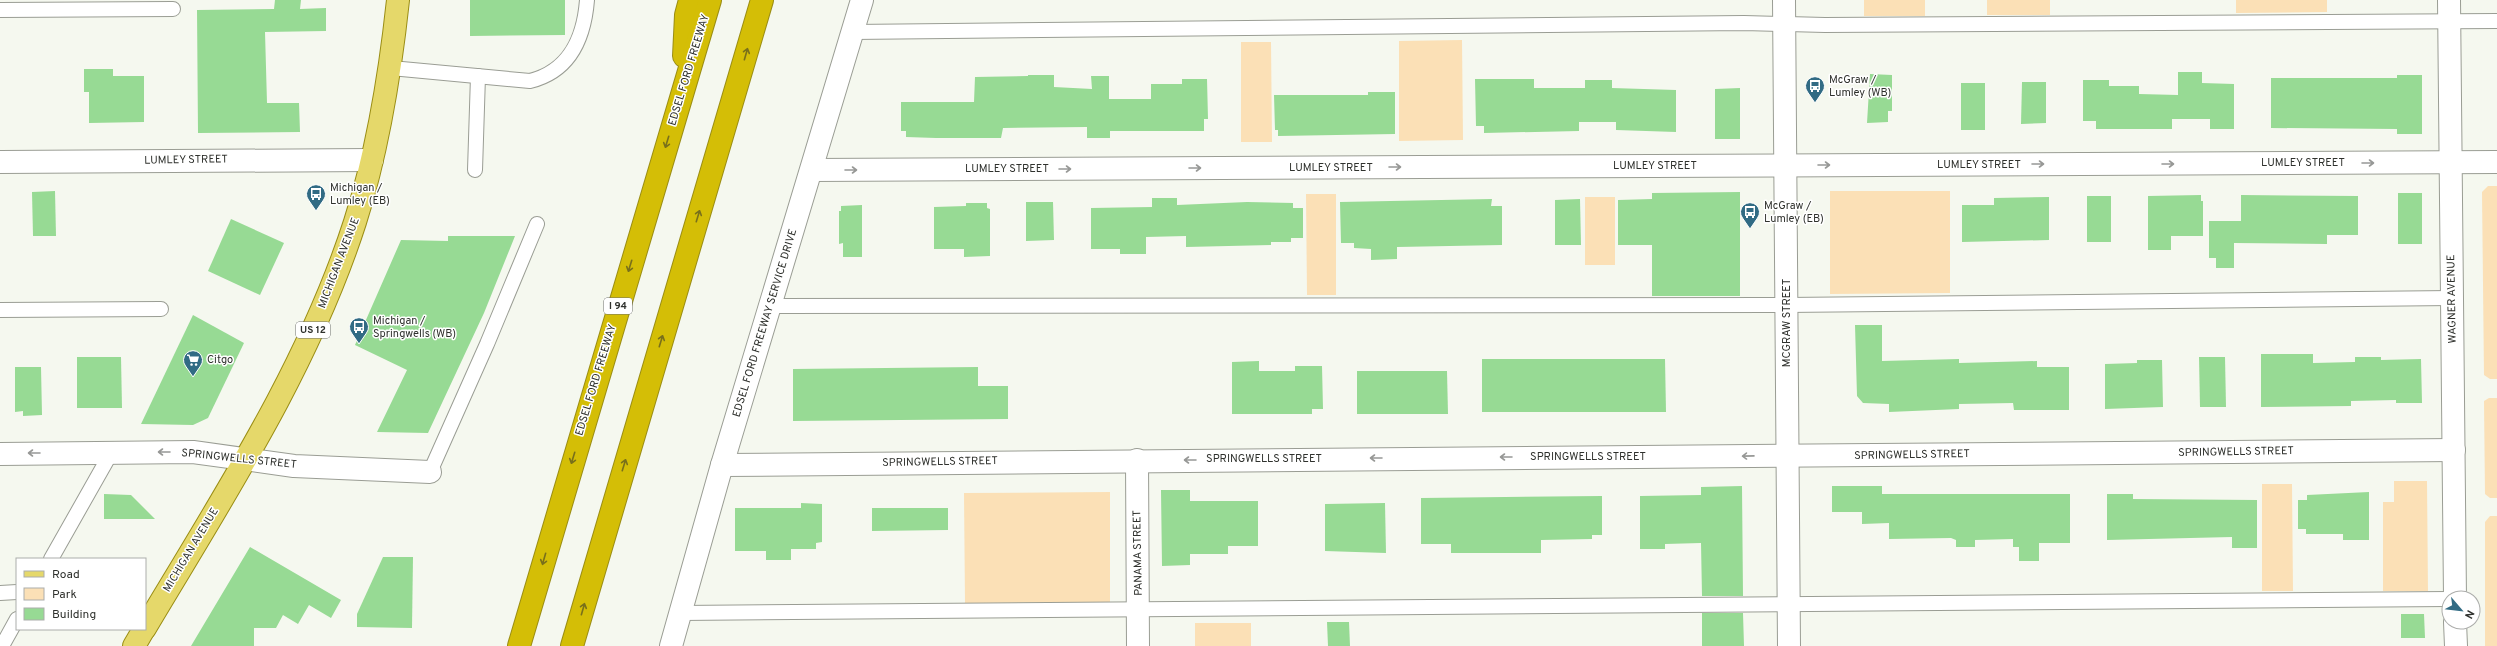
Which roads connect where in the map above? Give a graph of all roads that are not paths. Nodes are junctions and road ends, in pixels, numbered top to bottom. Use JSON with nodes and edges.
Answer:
{"nodes":[{"id":1,"x":398,"y":0,"type":"edge"},
{"id":2,"x":586,"y":0,"type":"edge"},
{"id":3,"x":690,"y":0,"type":"edge"},
{"id":4,"x":710,"y":0,"type":"edge"},
{"id":5,"x":762,"y":0,"type":"edge"},
{"id":6,"x":862,"y":0,"type":"edge"},
{"id":7,"x":1784,"y":0,"type":"edge"},
{"id":8,"x":2449,"y":0,"type":"edge"},
{"id":9,"x":173,"y":9,"type":"dead end"},
{"id":10,"x":0,"y":10,"type":"edge"},
{"id":11,"x":2450,"y":21,"type":"junction"},
{"id":12,"x":2497,"y":21,"type":"edge"},
{"id":13,"x":1784,"y":24,"type":"junction"},
{"id":14,"x":852,"y":32,"type":"junction"},
{"id":15,"x":391,"y":68,"type":"junction"},
{"id":16,"x":478,"y":76,"type":"junction"},
{"id":17,"x":683,"y":91,"type":"junction"},
{"id":18,"x":372,"y":160,"type":"junction"},
{"id":19,"x":0,"y":162,"type":"edge"},
{"id":20,"x":2450,"y":162,"type":"junction"},
{"id":21,"x":2497,"y":162,"type":"edge"},
{"id":22,"x":1785,"y":166,"type":"junction"},
{"id":23,"x":475,"y":170,"type":"dead end"},
{"id":24,"x":812,"y":170,"type":"junction"},
{"id":25,"x":537,"y":224,"type":"dead end"},
{"id":26,"x":2452,"y":298,"type":"junction"},
{"id":27,"x":1786,"y":305,"type":"junction"},
{"id":28,"x":770,"y":306,"type":"junction"},
{"id":29,"x":161,"y":309,"type":"dead end"},
{"id":30,"x":0,"y":310,"type":"edge"},
{"id":31,"x":2454,"y":450,"type":"junction"},
{"id":32,"x":111,"y":453,"type":"junction"},
{"id":33,"x":0,"y":454,"type":"edge"},
{"id":34,"x":1788,"y":455,"type":"junction"},
{"id":35,"x":245,"y":459,"type":"junction"},
{"id":36,"x":1137,"y":460,"type":"junction"},
{"id":37,"x":722,"y":465,"type":"junction"},
{"id":38,"x":430,"y":472,"type":"joint"},
{"id":39,"x":52,"y":558,"type":"edge"},
{"id":40,"x":2455,"y":590,"type":"edge"},
{"id":41,"x":16,"y":592,"type":"edge"},
{"id":42,"x":0,"y":593,"type":"edge"},
{"id":43,"x":2441,"y":599,"type":"edge"},
{"id":44,"x":1788,"y":605,"type":"junction"},
{"id":45,"x":1138,"y":610,"type":"junction"},
{"id":46,"x":680,"y":613,"type":"junction"},
{"id":47,"x":16,"y":621,"type":"edge"},
{"id":48,"x":146,"y":626,"type":"edge"},
{"id":49,"x":144,"y":630,"type":"edge"},
{"id":50,"x":2455,"y":630,"type":"edge"},
{"id":51,"x":2,"y":646,"type":"edge"},
{"id":52,"x":134,"y":646,"type":"edge"},
{"id":53,"x":519,"y":646,"type":"edge"},
{"id":54,"x":572,"y":646,"type":"edge"},
{"id":55,"x":671,"y":646,"type":"edge"},
{"id":56,"x":1138,"y":646,"type":"edge"},
{"id":57,"x":1788,"y":646,"type":"edge"},
{"id":58,"x":2456,"y":646,"type":"edge"}],
"edges":[{"from":1,"to":15,"type":"main road","name":"MICHIGAN AVENUE","number":"US 12"},
{"from":2,"to":16,"type":"lane"},
{"from":3,"to":17,"type":"highway"},
{"from":4,"to":17,"type":"highway","name":"EDSEL FORD FREEWAY","number":"I 94"},
{"from":54,"to":5,"type":"highway","one_way":true},
{"from":6,"to":14,"type":"street","name":"EDSEL FORD FREEWAY SERVICE DRIVE"},
{"from":7,"to":13,"type":"street","name":"MCGRAW STREET"},
{"from":8,"to":11,"type":"street","name":"WAGNER AVENUE"},
{"from":9,"to":10,"type":"lane"},
{"from":11,"to":12,"type":"lane"},
{"from":11,"to":13,"type":"lane"},
{"from":11,"to":20,"type":"street","name":"WAGNER AVENUE"},
{"from":13,"to":14,"type":"lane"},
{"from":13,"to":22,"type":"street","name":"MCGRAW STREET"},
{"from":14,"to":24,"type":"street","name":"EDSEL FORD FREEWAY SERVICE DRIVE"},
{"from":15,"to":16,"type":"lane"},
{"from":15,"to":18,"type":"main road","name":"MICHIGAN AVENUE","number":"US 12"},
{"from":16,"to":23,"type":"lane"},
{"from":17,"to":53,"type":"highway","name":"EDSEL FORD FREEWAY","number":"I 94","one_way":true},
{"from":18,"to":19,"type":"street","name":"LUMLEY STREET"},
{"from":18,"to":35,"type":"main road","name":"MICHIGAN AVENUE","number":"US 12"},
{"from":20,"to":21,"type":"street","name":"LUMLEY STREET"},
{"from":22,"to":20,"type":"street","name":"LUMLEY STREET","one_way":true},
{"from":20,"to":26,"type":"street","name":"WAGNER AVENUE"},
{"from":24,"to":22,"type":"street","name":"LUMLEY STREET","one_way":true},
{"from":22,"to":27,"type":"street","name":"MCGRAW STREET"},
{"from":24,"to":28,"type":"street","name":"EDSEL FORD FREEWAY SERVICE DRIVE"},
{"from":25,"to":38,"type":"lane"},
{"from":26,"to":27,"type":"lane"},
{"from":26,"to":31,"type":"street","name":"WAGNER AVENUE"},
{"from":27,"to":28,"type":"lane"},
{"from":27,"to":34,"type":"street","name":"MCGRAW STREET"},
{"from":28,"to":37,"type":"street","name":"EDSEL FORD FREEWAY SERVICE DRIVE"},
{"from":29,"to":30,"type":"lane"},
{"from":31,"to":34,"type":"street","name":"SPRINGWELLS STREET"},
{"from":31,"to":40,"type":"street","name":"WAGNER AVENUE"},
{"from":32,"to":33,"type":"street","name":"SPRINGWELLS STREET","one_way":true},
{"from":35,"to":32,"type":"street","name":"SPRINGWELLS STREET","one_way":true},
{"from":32,"to":39,"type":"lane"},
{"from":34,"to":36,"type":"street","name":"SPRINGWELLS STREET","one_way":true},
{"from":34,"to":44,"type":"street","name":"MCGRAW STREET"},
{"from":35,"to":38,"type":"street","name":"SPRINGWELLS STREET"},
{"from":35,"to":48,"type":"main road","name":"MICHIGAN AVENUE","number":"US 12"},
{"from":36,"to":37,"type":"street","name":"SPRINGWELLS STREET"},
{"from":36,"to":45,"type":"street","name":"PANAMA STREET"},
{"from":37,"to":46,"type":"street","name":"EDSEL FORD FREEWAY SERVICE DRIVE"},
{"from":41,"to":42,"type":"lane"},
{"from":43,"to":44,"type":"lane"},
{"from":44,"to":45,"type":"lane"},
{"from":44,"to":57,"type":"street","name":"MCGRAW STREET"},
{"from":45,"to":46,"type":"lane"},
{"from":45,"to":56,"type":"street","name":"PANAMA STREET"},
{"from":46,"to":55,"type":"street","name":"EDSEL FORD FREEWAY SERVICE DRIVE"},
{"from":47,"to":51,"type":"lane"},
{"from":49,"to":52,"type":"main road","name":"MICHIGAN AVENUE","number":"US 12"},
{"from":50,"to":58,"type":"street"}]}
